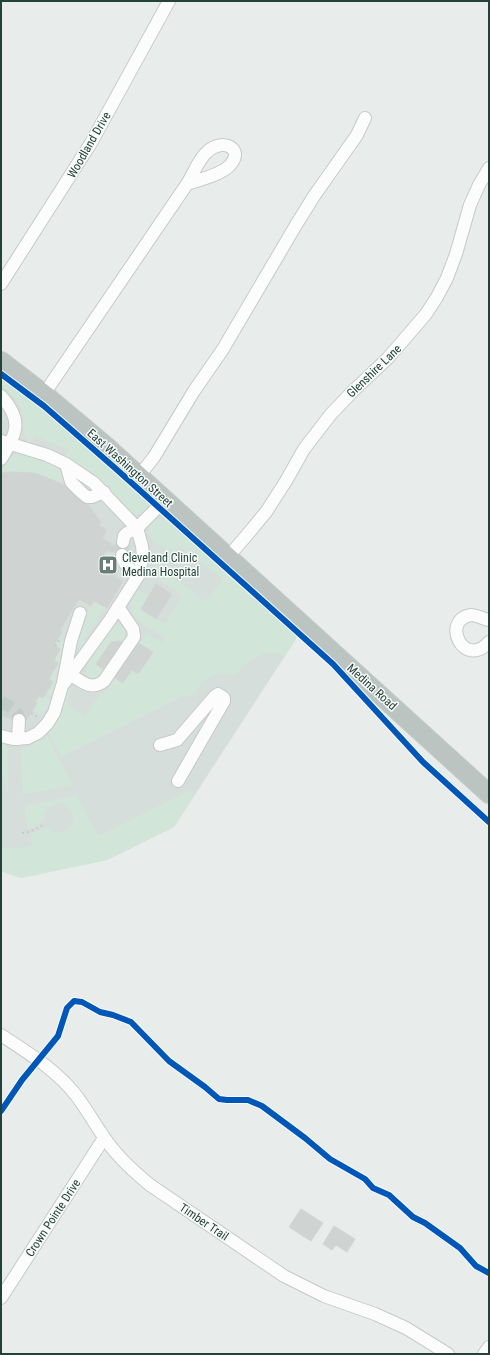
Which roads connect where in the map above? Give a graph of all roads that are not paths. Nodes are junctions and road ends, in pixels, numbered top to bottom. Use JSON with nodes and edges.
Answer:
{"nodes":[{"id":1,"x":169,"y":1,"type":"edge"},
{"id":2,"x":365,"y":118,"type":"dead end"},
{"id":3,"x":489,"y":168,"type":"edge"},
{"id":4,"x":188,"y":184,"type":"dead end"},
{"id":5,"x":1,"y":284,"type":"edge"},
{"id":6,"x":1,"y":361,"type":"edge"},
{"id":7,"x":44,"y":394,"type":"junction"},
{"id":8,"x":1,"y":396,"type":"edge"},
{"id":9,"x":6,"y":442,"type":"edge"},
{"id":10,"x":1,"y":459,"type":"edge"},
{"id":11,"x":139,"y":476,"type":"junction"},
{"id":12,"x":165,"y":500,"type":"junction"},
{"id":13,"x":137,"y":528,"type":"junction"},
{"id":14,"x":122,"y":542,"type":"dead end"},
{"id":15,"x":122,"y":555,"type":"dead end"},
{"id":16,"x":228,"y":556,"type":"junction"},
{"id":17,"x":138,"y":576,"type":"junction"},
{"id":18,"x":254,"y":581,"type":"joint"},
{"id":19,"x":118,"y":607,"type":"junction"},
{"id":20,"x":80,"y":613,"type":"dead end"},
{"id":21,"x":489,"y":620,"type":"edge"},
{"id":22,"x":489,"y":642,"type":"edge"},
{"id":23,"x":71,"y":675,"type":"junction"},
{"id":24,"x":62,"y":686,"type":"junction"},
{"id":25,"x":19,"y":720,"type":"tunnel mouth"},
{"id":26,"x":1,"y":736,"type":"edge"},
{"id":27,"x":18,"y":739,"type":"junction"},
{"id":28,"x":160,"y":745,"type":"dead end"},
{"id":29,"x":178,"y":781,"type":"dead end"},
{"id":30,"x":489,"y":794,"type":"edge"},
{"id":31,"x":1,"y":1035,"type":"edge"},
{"id":32,"x":104,"y":1138,"type":"junction"},
{"id":33,"x":1,"y":1298,"type":"edge"},
{"id":34,"x":489,"y":1347,"type":"edge"},
{"id":35,"x":448,"y":1354,"type":"edge"},
{"id":36,"x":484,"y":1354,"type":"edge"}],
"edges":[{"from":1,"to":5,"type":"street","name":"Woodland Drive"},
{"from":2,"to":11,"type":"street"},
{"from":3,"to":16,"type":"street","name":"Glenshire Lane"},
{"from":4,"to":7,"type":"street"},
{"from":6,"to":7,"type":"highway","name":"East Washington Street"},
{"from":7,"to":11,"type":"highway","name":"East Washington Street"},
{"from":8,"to":9,"type":"street"},
{"from":9,"to":10,"type":"street"},
{"from":9,"to":13,"type":"street"},
{"from":11,"to":12,"type":"highway","name":"East Washington Street"},
{"from":12,"to":13,"type":"street"},
{"from":12,"to":16,"type":"highway","name":"East Washington Street"},
{"from":13,"to":14,"type":"street"},
{"from":13,"to":17,"type":"street"},
{"from":15,"to":17,"type":"street"},
{"from":16,"to":18,"type":"highway","name":"East Washington Street"},
{"from":17,"to":19,"type":"street"},
{"from":18,"to":30,"type":"highway","name":"Medina Road"},
{"from":19,"to":23,"type":"street"},
{"from":19,"to":23,"type":"street"},
{"from":20,"to":24,"type":"street"},
{"from":21,"to":22,"type":"street"},
{"from":23,"to":24,"type":"street"},
{"from":24,"to":27,"type":"street"},
{"from":25,"to":27,"type":"street"},
{"from":26,"to":27,"type":"street"},
{"from":28,"to":29,"type":"street"},
{"from":31,"to":32,"type":"street","name":"Timber Trail"},
{"from":32,"to":33,"type":"street","name":"Crown Pointe Drive"},
{"from":32,"to":35,"type":"street","name":"Timber Trail"},
{"from":34,"to":36,"type":"street"}]}
